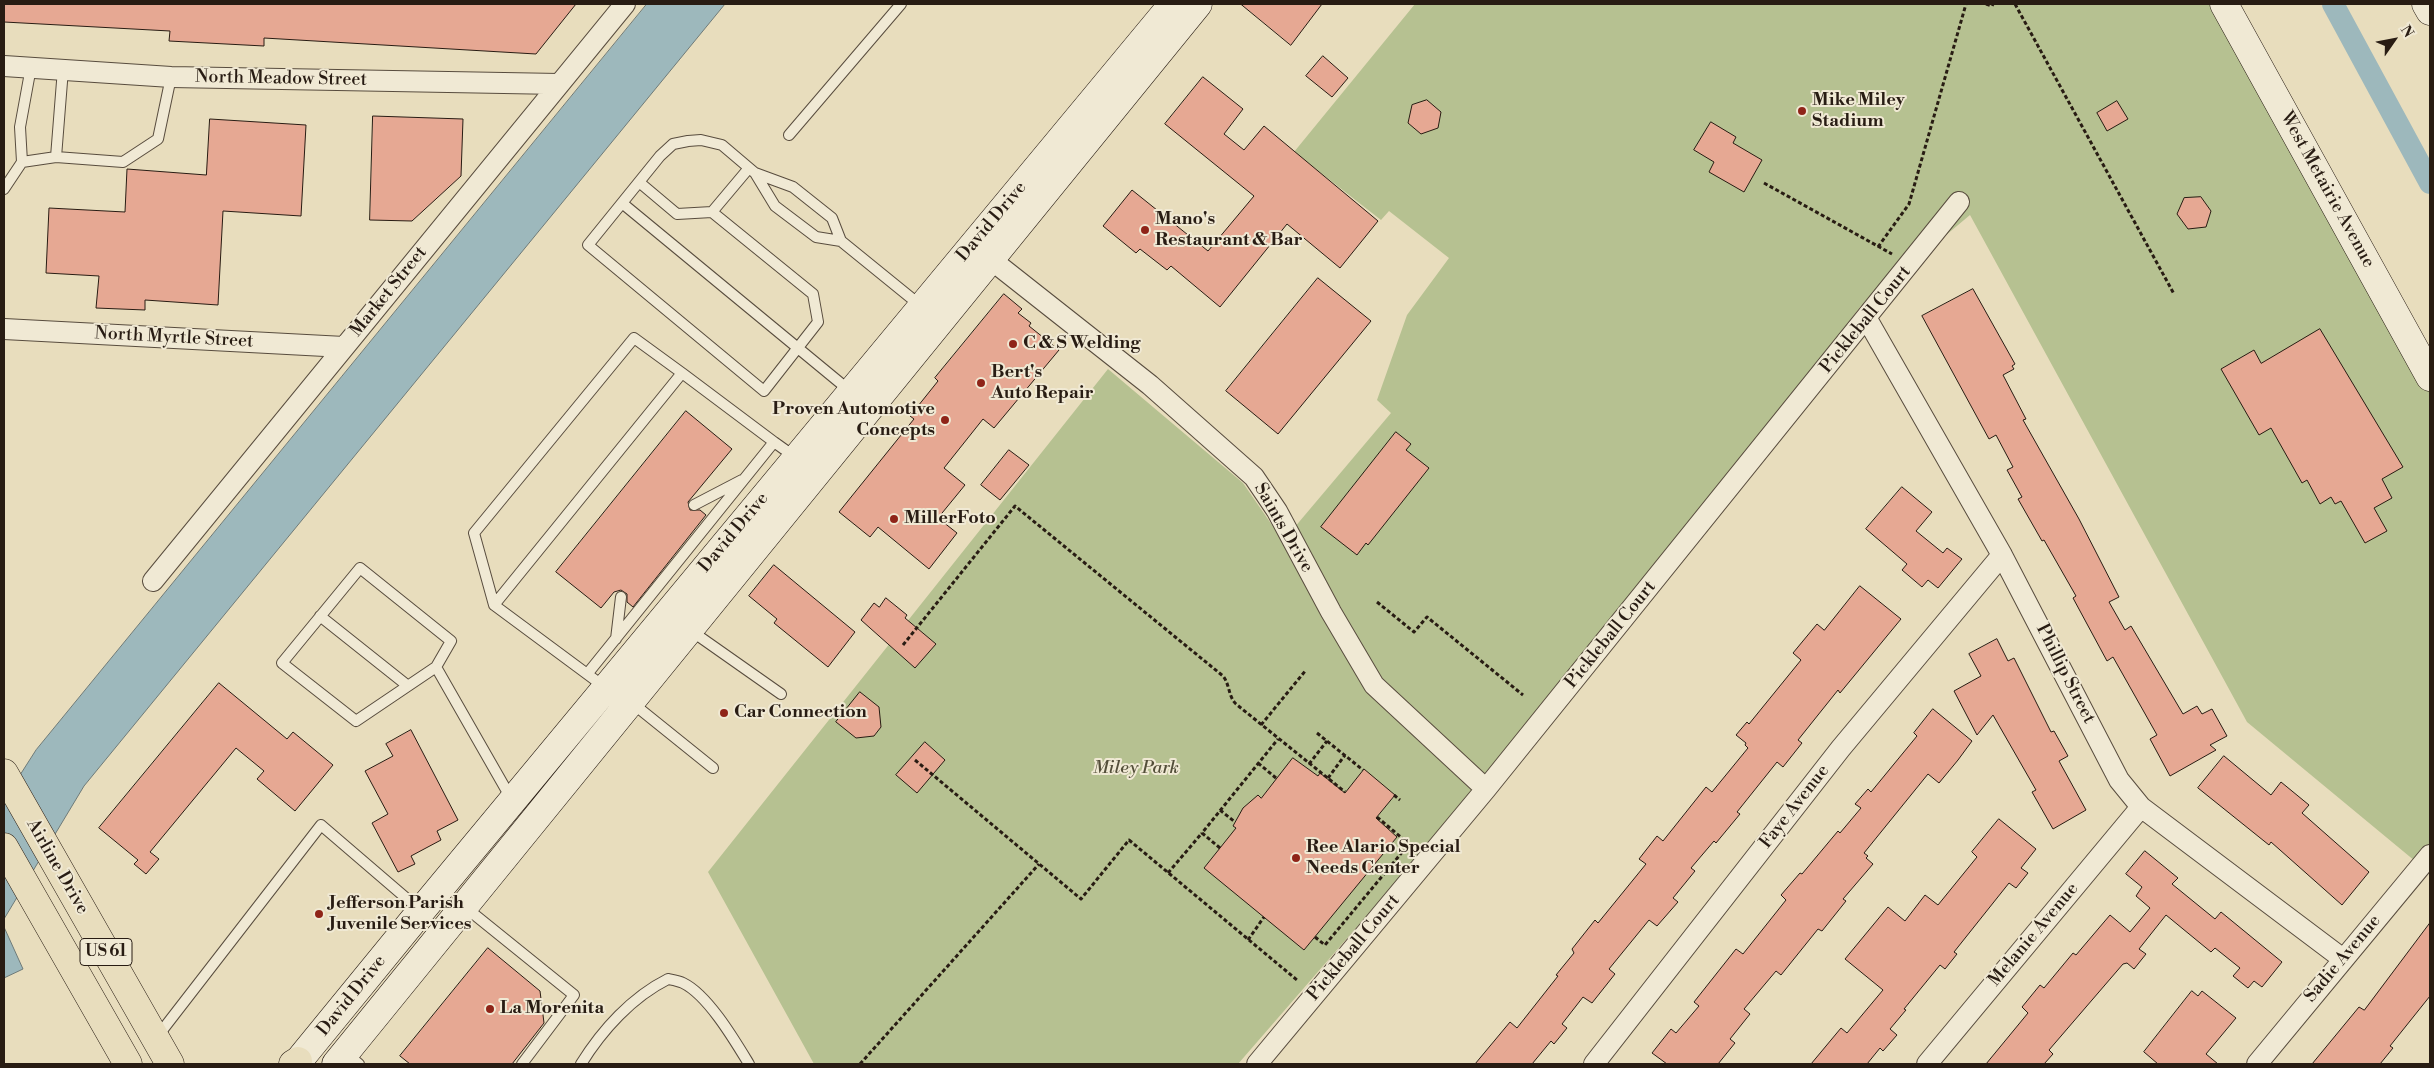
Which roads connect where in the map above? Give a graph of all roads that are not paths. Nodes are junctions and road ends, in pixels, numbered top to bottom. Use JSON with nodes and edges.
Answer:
{"nodes":[{"id":1,"x":625,"y":4,"type":"edge"},
{"id":2,"x":901,"y":4,"type":"edge"},
{"id":3,"x":1173,"y":4,"type":"edge"},
{"id":4,"x":1198,"y":4,"type":"edge"},
{"id":5,"x":2224,"y":4,"type":"edge"},
{"id":6,"x":2426,"y":4,"type":"edge"},
{"id":7,"x":2430,"y":12,"type":"edge"},
{"id":8,"x":4,"y":66,"type":"edge"},
{"id":9,"x":31,"y":67,"type":"junction"},
{"id":10,"x":63,"y":69,"type":"junction"},
{"id":11,"x":172,"y":77,"type":"junction"},
{"id":12,"x":559,"y":84,"type":"junction"},
{"id":13,"x":789,"y":135,"type":"dead end"},
{"id":14,"x":56,"y":157,"type":"junction"},
{"id":15,"x":22,"y":162,"type":"junction"},
{"id":16,"x":752,"y":170,"type":"junction"},
{"id":17,"x":639,"y":182,"type":"junction"},
{"id":18,"x":4,"y":189,"type":"edge"},
{"id":19,"x":1959,"y":202,"type":"dead end"},
{"id":20,"x":622,"y":203,"type":"junction"},
{"id":21,"x":712,"y":212,"type":"junction"},
{"id":22,"x":841,"y":241,"type":"junction"},
{"id":23,"x":979,"y":254,"type":"junction"},
{"id":24,"x":922,"y":306,"type":"junction"},
{"id":25,"x":1868,"y":319,"type":"junction"},
{"id":26,"x":4,"y":329,"type":"edge"},
{"id":27,"x":344,"y":348,"type":"junction"},
{"id":28,"x":798,"y":348,"type":"junction"},
{"id":29,"x":682,"y":373,"type":"junction"},
{"id":30,"x":2430,"y":377,"type":"edge"},
{"id":31,"x":851,"y":392,"type":"junction"},
{"id":32,"x":774,"y":442,"type":"junction"},
{"id":33,"x":796,"y":457,"type":"junction"},
{"id":34,"x":745,"y":478,"type":"junction"},
{"id":35,"x":694,"y":505,"type":"dead end"},
{"id":36,"x":2002,"y":556,"type":"junction"},
{"id":37,"x":153,"y":581,"type":"dead end"},
{"id":38,"x":621,"y":597,"type":"dead end"},
{"id":39,"x":494,"y":605,"type":"junction"},
{"id":40,"x":320,"y":616,"type":"junction"},
{"id":41,"x":689,"y":629,"type":"junction"},
{"id":42,"x":616,"y":640,"type":"junction"},
{"id":43,"x":436,"y":667,"type":"junction"},
{"id":44,"x":597,"y":681,"type":"junction"},
{"id":45,"x":408,"y":686,"type":"junction"},
{"id":46,"x":780,"y":694,"type":"dead end"},
{"id":47,"x":630,"y":702,"type":"junction"},
{"id":48,"x":713,"y":768,"type":"dead end"},
{"id":49,"x":8,"y":782,"type":"edge"},
{"id":50,"x":1486,"y":789,"type":"junction"},
{"id":51,"x":512,"y":800,"type":"junction"},
{"id":52,"x":2141,"y":807,"type":"junction"},
{"id":53,"x":4,"y":847,"type":"edge"},
{"id":54,"x":2430,"y":855,"type":"edge"},
{"id":55,"x":464,"y":907,"type":"junction"},
{"id":56,"x":421,"y":911,"type":"junction"},
{"id":57,"x":2343,"y":959,"type":"junction"},
{"id":58,"x":155,"y":1039,"type":"junction"},
{"id":59,"x":347,"y":1060,"type":"edge"},
{"id":60,"x":296,"y":1063,"type":"edge"},
{"id":61,"x":128,"y":1064,"type":"edge"},
{"id":62,"x":170,"y":1064,"type":"edge"},
{"id":63,"x":522,"y":1064,"type":"edge"},
{"id":64,"x":581,"y":1064,"type":"edge"},
{"id":65,"x":749,"y":1064,"type":"edge"},
{"id":66,"x":1257,"y":1064,"type":"edge"},
{"id":67,"x":1594,"y":1064,"type":"edge"},
{"id":68,"x":1927,"y":1064,"type":"edge"},
{"id":69,"x":2257,"y":1064,"type":"edge"}],
"edges":[{"from":1,"to":12,"type":"street","name":"Market Street"},
{"from":2,"to":13,"type":"lane"},
{"from":3,"to":23,"type":"main road","name":"David Drive"},
{"from":4,"to":23,"type":"main road","name":"David Drive"},
{"from":5,"to":30,"type":"main road","name":"West Metairie Avenue"},
{"from":6,"to":7,"type":"main road"},
{"from":8,"to":9,"type":"street","name":"North Meadow Street"},
{"from":9,"to":10,"type":"street","name":"North Meadow Street"},
{"from":9,"to":15,"type":"lane"},
{"from":10,"to":11,"type":"street","name":"North Meadow Street"},
{"from":10,"to":14,"type":"lane"},
{"from":11,"to":12,"type":"street","name":"North Meadow Street"},
{"from":11,"to":14,"type":"lane"},
{"from":12,"to":27,"type":"street","name":"Market Street"},
{"from":14,"to":15,"type":"lane"},
{"from":15,"to":18,"type":"lane"},
{"from":16,"to":17,"type":"lane"},
{"from":16,"to":21,"type":"lane"},
{"from":16,"to":22,"type":"lane"},
{"from":16,"to":22,"type":"lane"},
{"from":17,"to":20,"type":"lane"},
{"from":17,"to":21,"type":"lane"},
{"from":19,"to":25,"type":"street","name":"Pickleball Court"},
{"from":20,"to":28,"type":"lane"},
{"from":20,"to":28,"type":"lane"},
{"from":21,"to":28,"type":"lane"},
{"from":22,"to":24,"type":"lane"},
{"from":23,"to":24,"type":"main road","name":"David Drive"},
{"from":23,"to":41,"type":"main road","name":"David Drive"},
{"from":23,"to":50,"type":"street","name":"Saints Drive"},
{"from":24,"to":31,"type":"main road","name":"David Drive"},
{"from":25,"to":36,"type":"street","name":"Phillip Street"},
{"from":25,"to":50,"type":"street","name":"Pickleball Court"},
{"from":26,"to":27,"type":"street","name":"North Myrtle Street"},
{"from":27,"to":37,"type":"street","name":"Market Street"},
{"from":28,"to":31,"type":"lane"},
{"from":29,"to":32,"type":"lane"},
{"from":29,"to":39,"type":"lane"},
{"from":29,"to":39,"type":"lane"},
{"from":31,"to":33,"type":"main road","name":"David Drive"},
{"from":32,"to":33,"type":"lane"},
{"from":32,"to":34,"type":"lane"},
{"from":33,"to":44,"type":"main road","name":"David Drive"},
{"from":34,"to":35,"type":"lane"},
{"from":34,"to":42,"type":"lane"},
{"from":36,"to":52,"type":"street","name":"Phillip Street"},
{"from":36,"to":67,"type":"street","name":"Faye Avenue"},
{"from":38,"to":42,"type":"lane"},
{"from":39,"to":44,"type":"lane"},
{"from":40,"to":43,"type":"lane"},
{"from":40,"to":45,"type":"lane"},
{"from":40,"to":45,"type":"lane"},
{"from":41,"to":46,"type":"lane"},
{"from":41,"to":47,"type":"main road","name":"David Drive"},
{"from":42,"to":44,"type":"lane"},
{"from":43,"to":45,"type":"lane"},
{"from":43,"to":51,"type":"lane"},
{"from":44,"to":51,"type":"main road","name":"David Drive"},
{"from":47,"to":48,"type":"lane"},
{"from":47,"to":55,"type":"main road","name":"David Drive"},
{"from":49,"to":58,"type":"highway","name":"Airline Drive","number":"US 61"},
{"from":50,"to":66,"type":"street","name":"Pickleball Court"},
{"from":51,"to":56,"type":"main road","name":"David Drive"},
{"from":52,"to":57,"type":"street","name":"Phillip Street"},
{"from":52,"to":68,"type":"street","name":"Melanie Avenue"},
{"from":53,"to":61,"type":"highway","name":"Airline Drive","number":"US 61"},
{"from":54,"to":57,"type":"street","name":"Sadie Avenue"},
{"from":55,"to":59,"type":"main road","name":"David Drive"},
{"from":55,"to":63,"type":"lane"},
{"from":56,"to":58,"type":"lane"},
{"from":56,"to":60,"type":"main road","name":"David Drive"},
{"from":57,"to":69,"type":"street","name":"Sadie Avenue"},
{"from":58,"to":62,"type":"highway","name":"Airline Drive","number":"US 61"},
{"from":64,"to":65,"type":"lane"}]}
